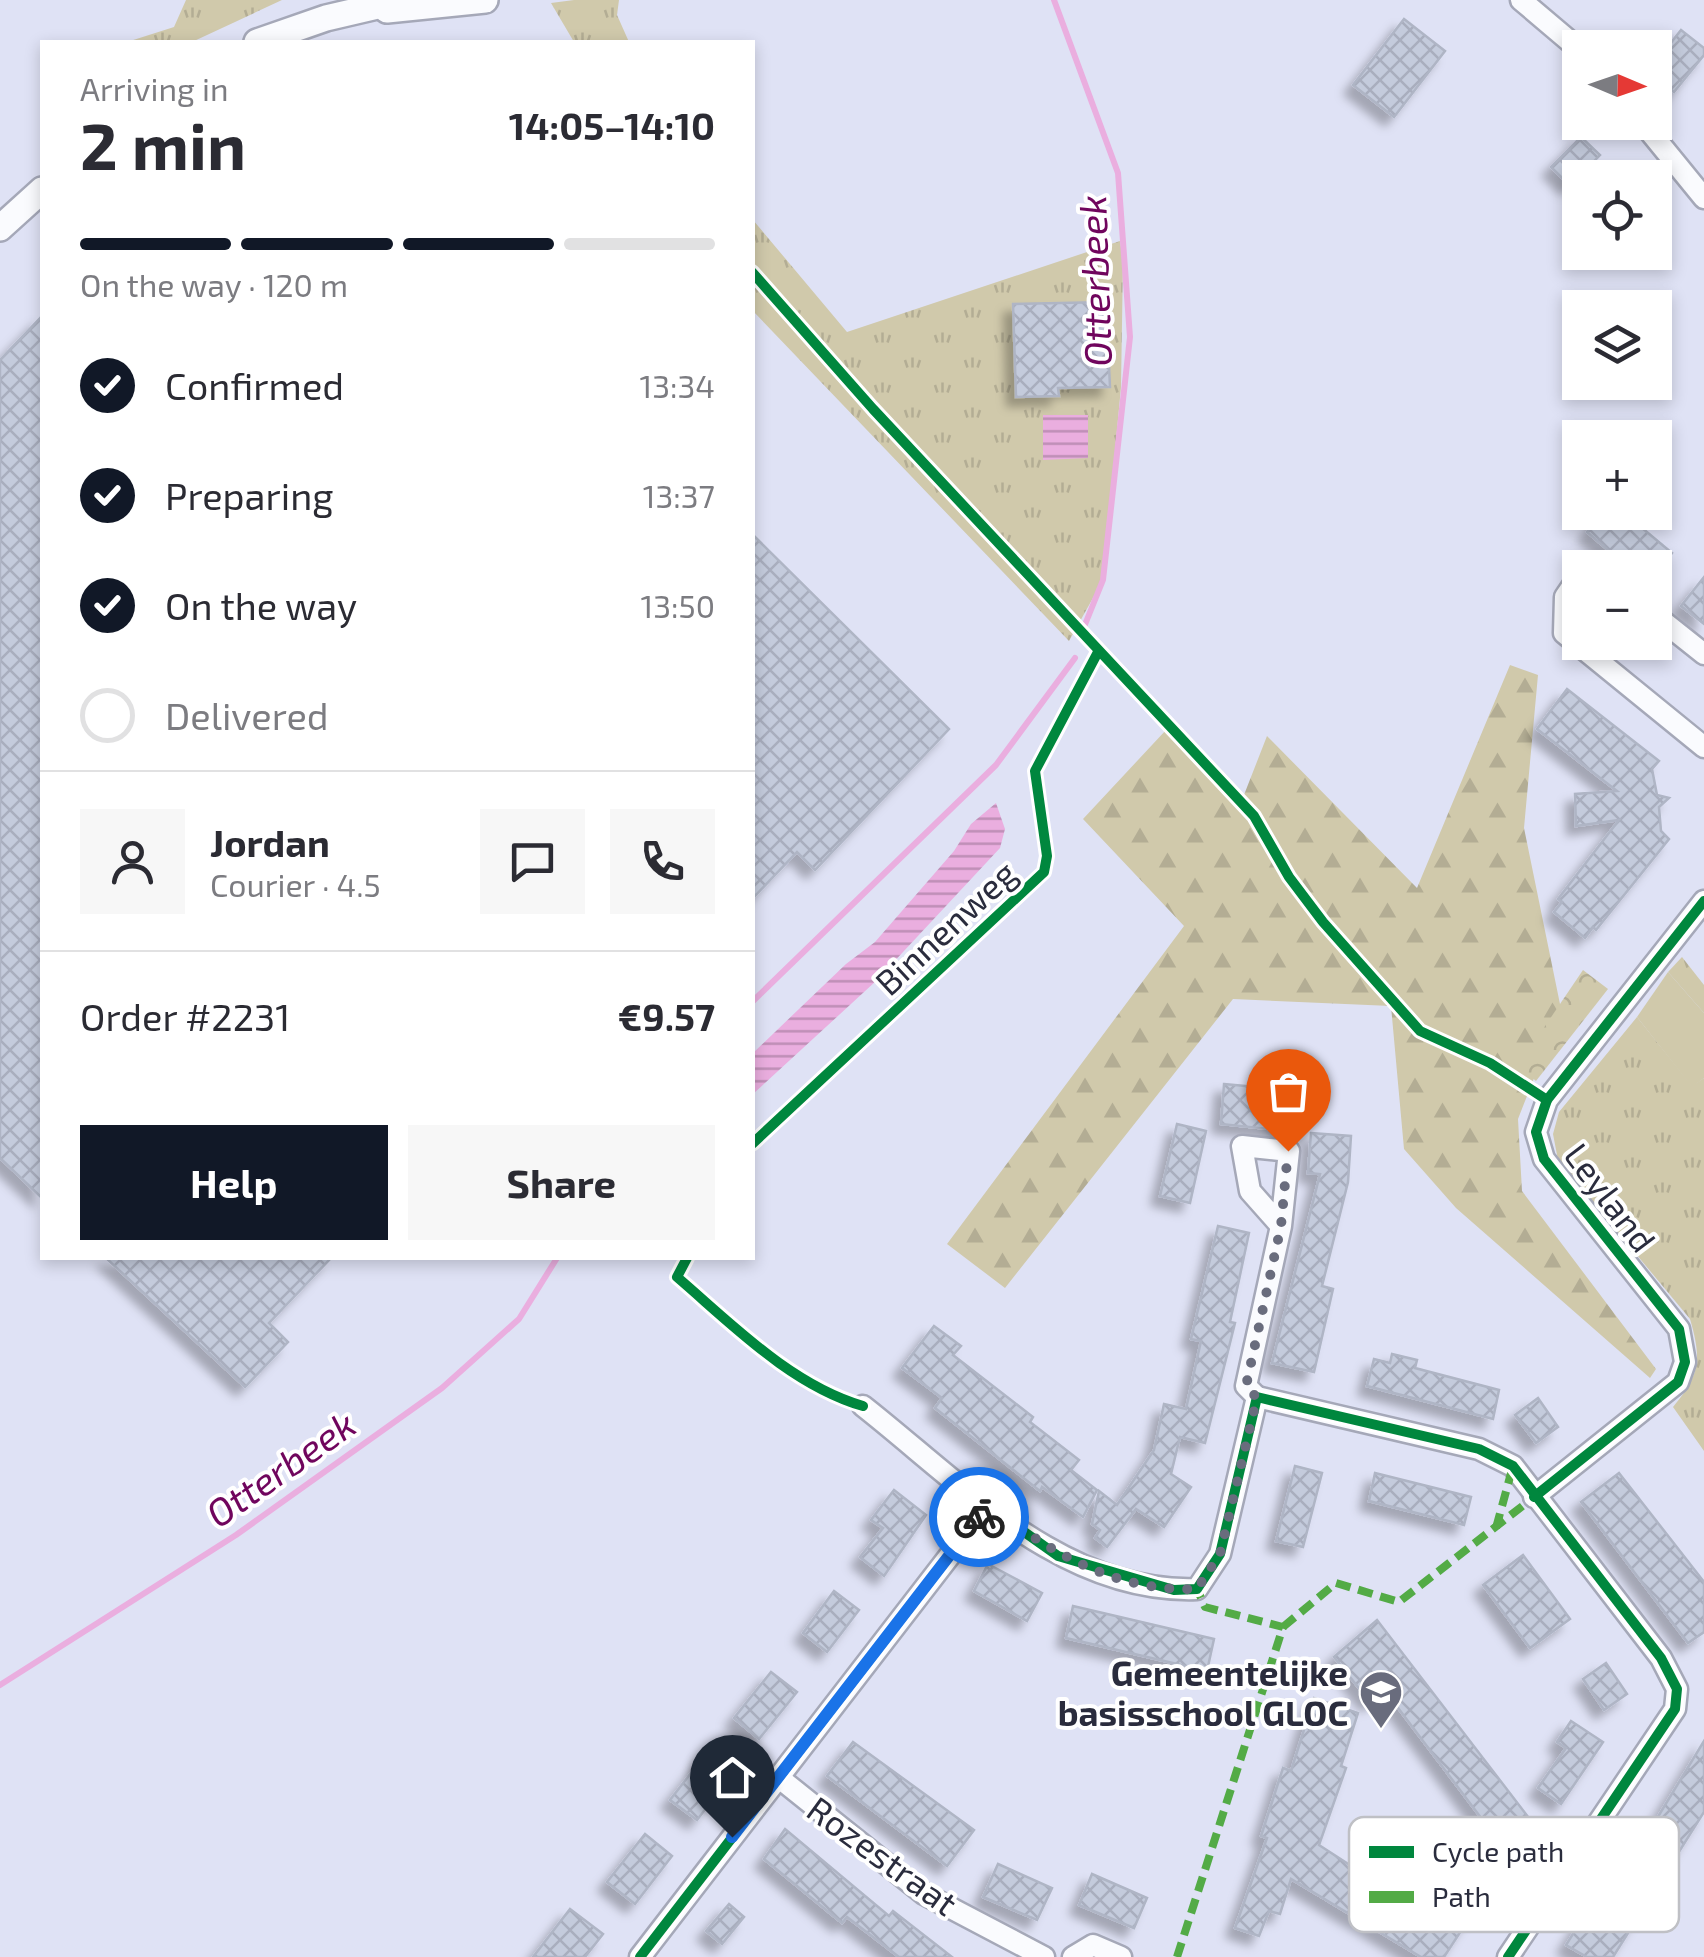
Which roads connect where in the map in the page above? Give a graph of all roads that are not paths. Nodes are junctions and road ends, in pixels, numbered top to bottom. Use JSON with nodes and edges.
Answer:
{"nodes":[{"id":1,"x":402,"y":0,"type":"edge"},
{"id":2,"x":485,"y":0,"type":"edge"},
{"id":3,"x":1521,"y":0,"type":"edge"},
{"id":4,"x":355,"y":6,"type":"edge"},
{"id":5,"x":1562,"y":35,"type":"edge"},
{"id":6,"x":262,"y":40,"type":"edge"},
{"id":7,"x":1657,"y":140,"type":"edge"},
{"id":8,"x":40,"y":192,"type":"edge"},
{"id":9,"x":1704,"y":198,"type":"edge"},
{"id":10,"x":0,"y":228,"type":"edge"},
{"id":11,"x":1672,"y":629,"type":"edge"},
{"id":12,"x":1704,"y":654,"type":"edge"},
{"id":13,"x":1597,"y":660,"type":"edge"},
{"id":14,"x":1704,"y":748,"type":"edge"},
{"id":15,"x":1704,"y":900,"type":"edge"},
{"id":16,"x":1281,"y":1226,"type":"dead end"},
{"id":17,"x":1257,"y":1398,"type":"junction"},
{"id":18,"x":863,"y":1406,"type":"dead end"},
{"id":19,"x":1534,"y":1498,"type":"junction"},
{"id":20,"x":988,"y":1506,"type":"junction"},
{"id":21,"x":778,"y":1777,"type":"junction"},
{"id":22,"x":1602,"y":1817,"type":"edge"},
{"id":23,"x":1525,"y":1932,"type":"edge"},
{"id":24,"x":640,"y":1957,"type":"edge"},
{"id":25,"x":1044,"y":1957,"type":"edge"},
{"id":26,"x":1073,"y":1957,"type":"edge"},
{"id":27,"x":1121,"y":1957,"type":"edge"},
{"id":28,"x":1508,"y":1957,"type":"edge"}],
"edges":[{"from":1,"to":4,"type":"street"},
{"from":2,"to":4,"type":"street"},
{"from":3,"to":5,"type":"street"},
{"from":4,"to":6,"type":"street"},
{"from":7,"to":9,"type":"street"},
{"from":8,"to":10,"type":"street"},
{"from":11,"to":12,"type":"street"},
{"from":13,"to":14,"type":"street"},
{"from":15,"to":19,"type":"street","name":"Leyland"},
{"from":16,"to":17,"type":"street"},
{"from":17,"to":19,"type":"street"},
{"from":17,"to":20,"type":"street"},
{"from":18,"to":20,"type":"street"},
{"from":19,"to":22,"type":"street"},
{"from":20,"to":21,"type":"street"},
{"from":21,"to":24,"type":"street"},
{"from":21,"to":25,"type":"street","name":"Rozestraat"},
{"from":23,"to":28,"type":"street"},
{"from":26,"to":27,"type":"street"}]}
